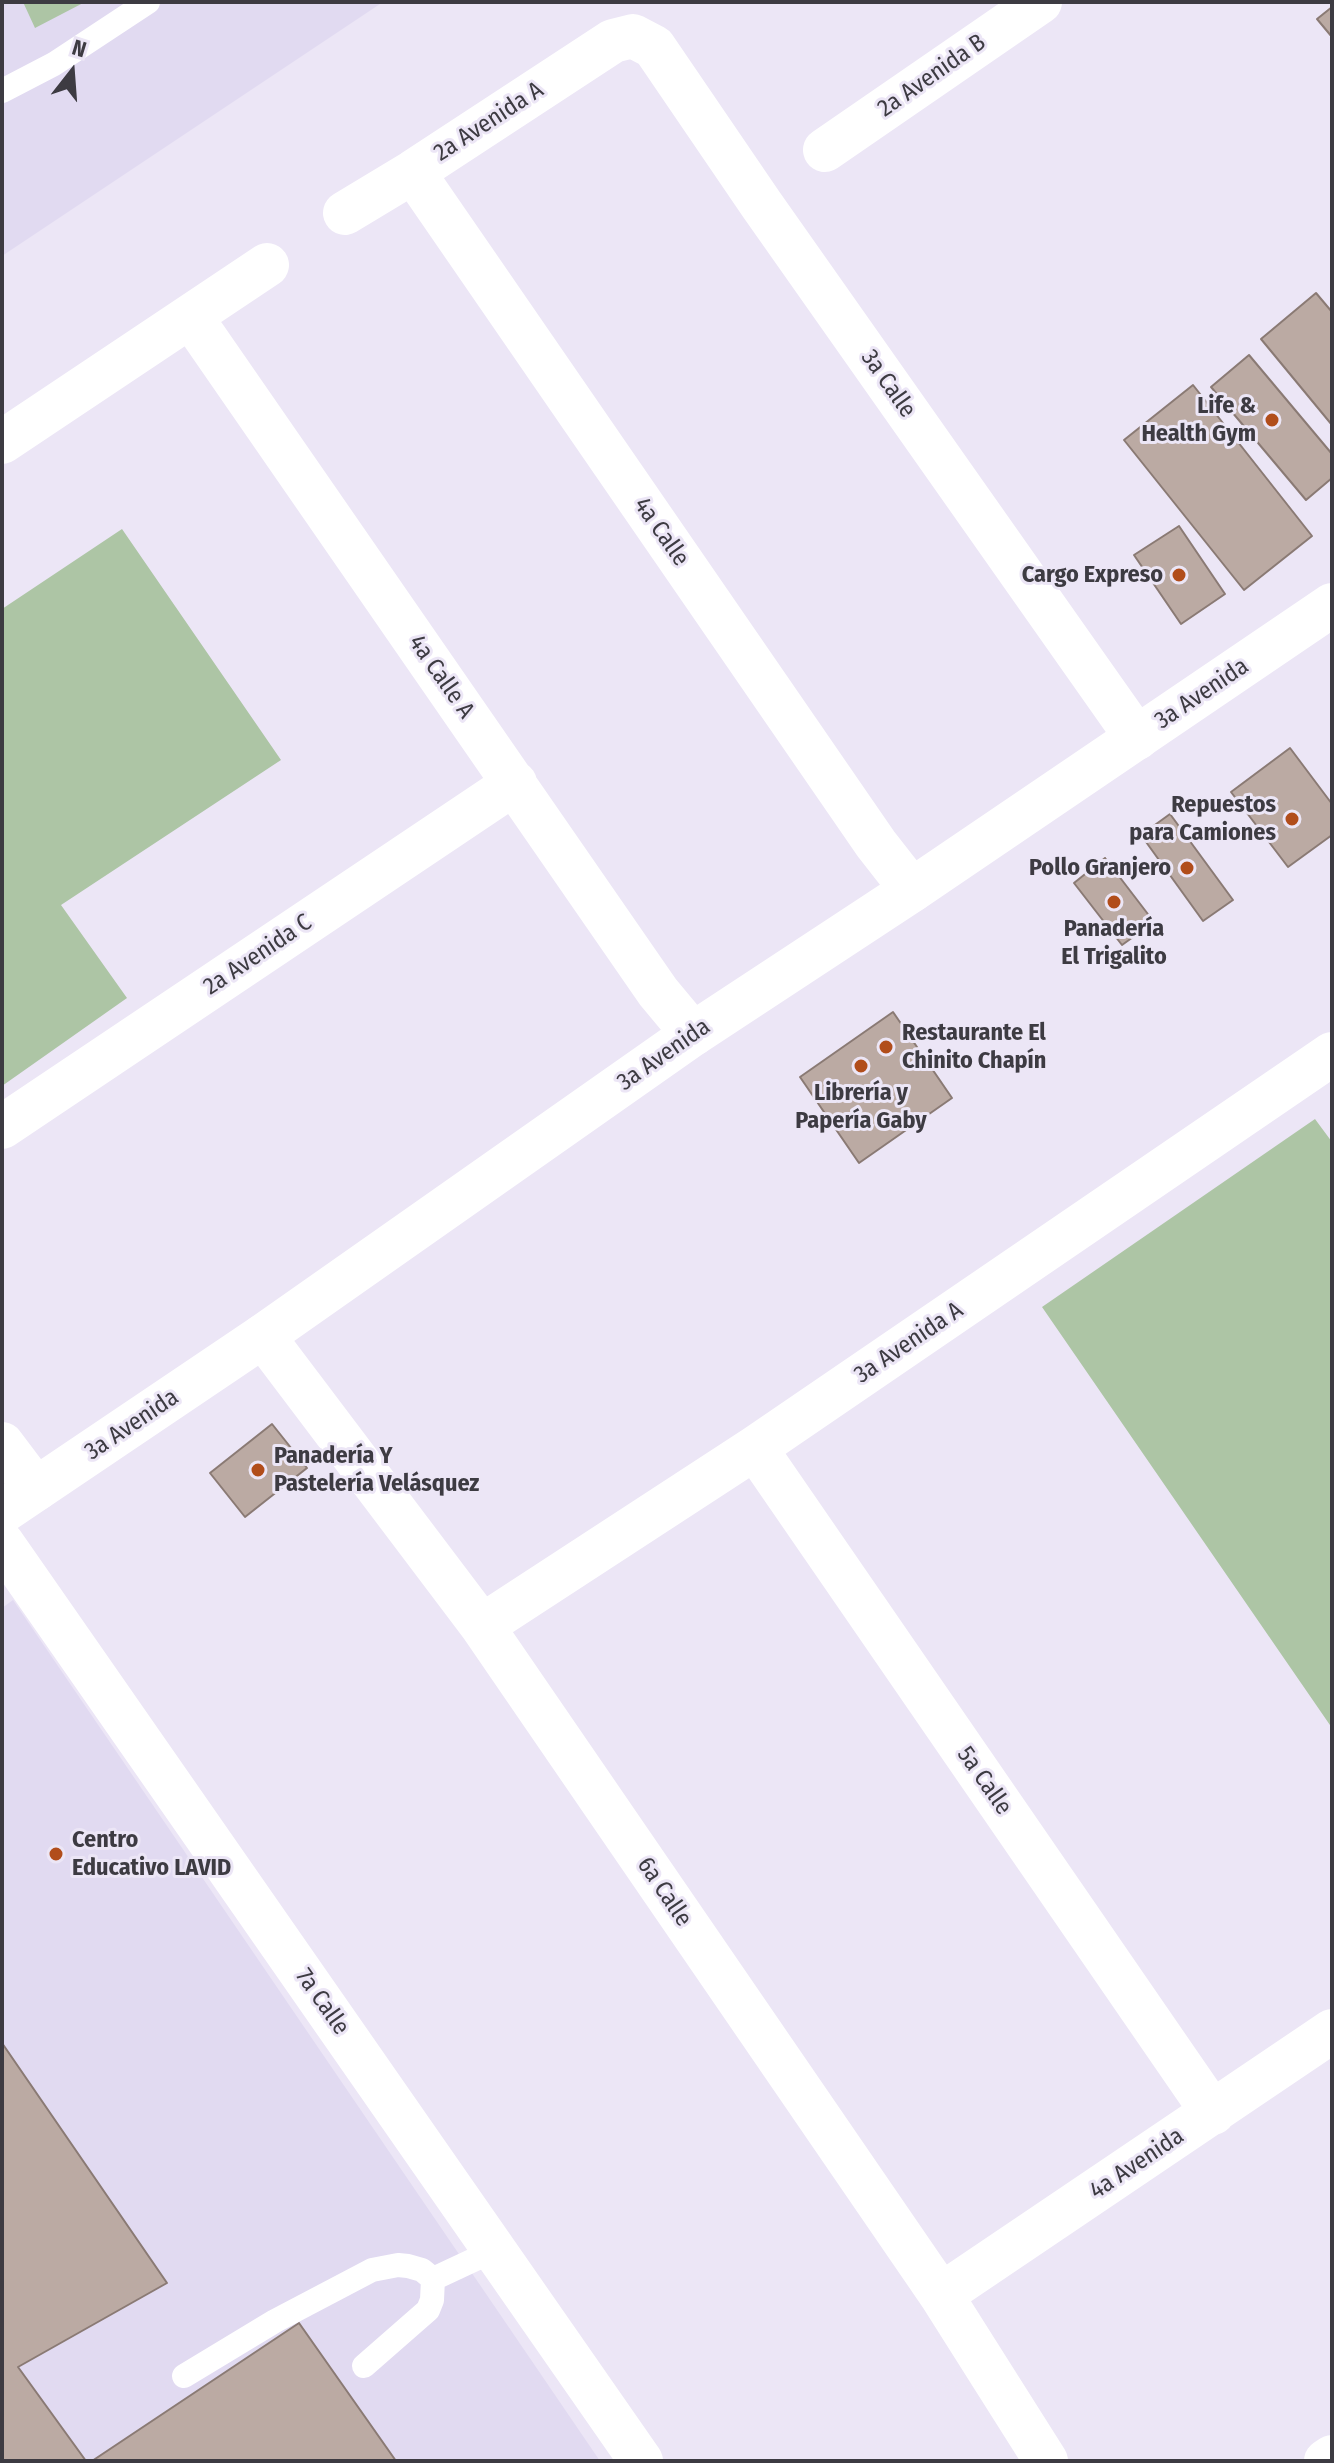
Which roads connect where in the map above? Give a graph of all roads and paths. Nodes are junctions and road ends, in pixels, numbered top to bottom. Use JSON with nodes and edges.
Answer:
{"nodes":[{"id":1,"x":148,"y":2,"type":"edge"},
{"id":2,"x":1040,"y":2,"type":"edge"},
{"id":3,"x":633,"y":36,"type":"joint"},
{"id":4,"x":2,"y":91,"type":"edge"},
{"id":5,"x":825,"y":150,"type":"dead end"},
{"id":6,"x":413,"y":172,"type":"junction"},
{"id":7,"x":345,"y":213,"type":"dead end"},
{"id":8,"x":267,"y":265,"type":"dead end"},
{"id":9,"x":191,"y":317,"type":"junction"},
{"id":10,"x":2,"y":442,"type":"edge"},
{"id":11,"x":1332,"y":605,"type":"edge"},
{"id":12,"x":1137,"y":738,"type":"junction"},
{"id":13,"x":515,"y":783,"type":"junction"},
{"id":14,"x":912,"y":890,"type":"junction"},
{"id":15,"x":693,"y":1034,"type":"junction"},
{"id":16,"x":1332,"y":1054,"type":"edge"},
{"id":17,"x":2,"y":1127,"type":"edge"},
{"id":18,"x":263,"y":1336,"type":"junction"},
{"id":19,"x":2,"y":1444,"type":"edge"},
{"id":20,"x":755,"y":1448,"type":"junction"},
{"id":21,"x":19,"y":1501,"type":"edge"},
{"id":22,"x":2,"y":1543,"type":"edge"},
{"id":23,"x":482,"y":1626,"type":"junction"},
{"id":24,"x":1332,"y":2031,"type":"edge"},
{"id":25,"x":1213,"y":2113,"type":"junction"},
{"id":26,"x":495,"y":2250,"type":"junction"},
{"id":27,"x":433,"y":2279,"type":"junction"},
{"id":28,"x":941,"y":2295,"type":"junction"},
{"id":29,"x":364,"y":2366,"type":"dead end"},
{"id":30,"x":184,"y":2376,"type":"dead end"},
{"id":31,"x":1332,"y":2457,"type":"edge"},
{"id":32,"x":641,"y":2461,"type":"edge"},
{"id":33,"x":1046,"y":2461,"type":"edge"},
{"id":34,"x":1326,"y":2461,"type":"edge"}],
"edges":[{"from":1,"to":4,"type":"lane"},
{"from":2,"to":5,"type":"street","name":"2a Avenida B"},
{"from":3,"to":6,"type":"street","name":"2a Avenida A"},
{"from":3,"to":12,"type":"street","name":"3a Calle"},
{"from":6,"to":7,"type":"street","name":"2a Avenida A"},
{"from":6,"to":14,"type":"street","name":"4a Calle"},
{"from":8,"to":9,"type":"street"},
{"from":9,"to":10,"type":"street"},
{"from":9,"to":13,"type":"street","name":"4a Calle A"},
{"from":11,"to":12,"type":"street","name":"3a Avenida"},
{"from":12,"to":14,"type":"street","name":"3a Avenida"},
{"from":13,"to":15,"type":"street","name":"4a Calle A"},
{"from":13,"to":17,"type":"street","name":"2a Avenida C"},
{"from":14,"to":15,"type":"street","name":"3a Avenida"},
{"from":15,"to":18,"type":"street","name":"3a Avenida"},
{"from":16,"to":20,"type":"street","name":"3a Avenida A"},
{"from":18,"to":21,"type":"street","name":"3a Avenida"},
{"from":18,"to":23,"type":"street","name":"6a Calle"},
{"from":19,"to":21,"type":"street"},
{"from":20,"to":23,"type":"street","name":"3a Avenida A"},
{"from":20,"to":25,"type":"street","name":"5a Calle"},
{"from":22,"to":26,"type":"street","name":"7a Calle"},
{"from":23,"to":28,"type":"street","name":"6a Calle"},
{"from":24,"to":25,"type":"street","name":"4a Avenida"},
{"from":25,"to":28,"type":"street","name":"4a Avenida"},
{"from":26,"to":27,"type":"lane"},
{"from":26,"to":32,"type":"street","name":"7a Calle"},
{"from":27,"to":29,"type":"lane"},
{"from":27,"to":30,"type":"lane"},
{"from":28,"to":33,"type":"street","name":"6a Calle"},
{"from":31,"to":34,"type":"street"}]}
